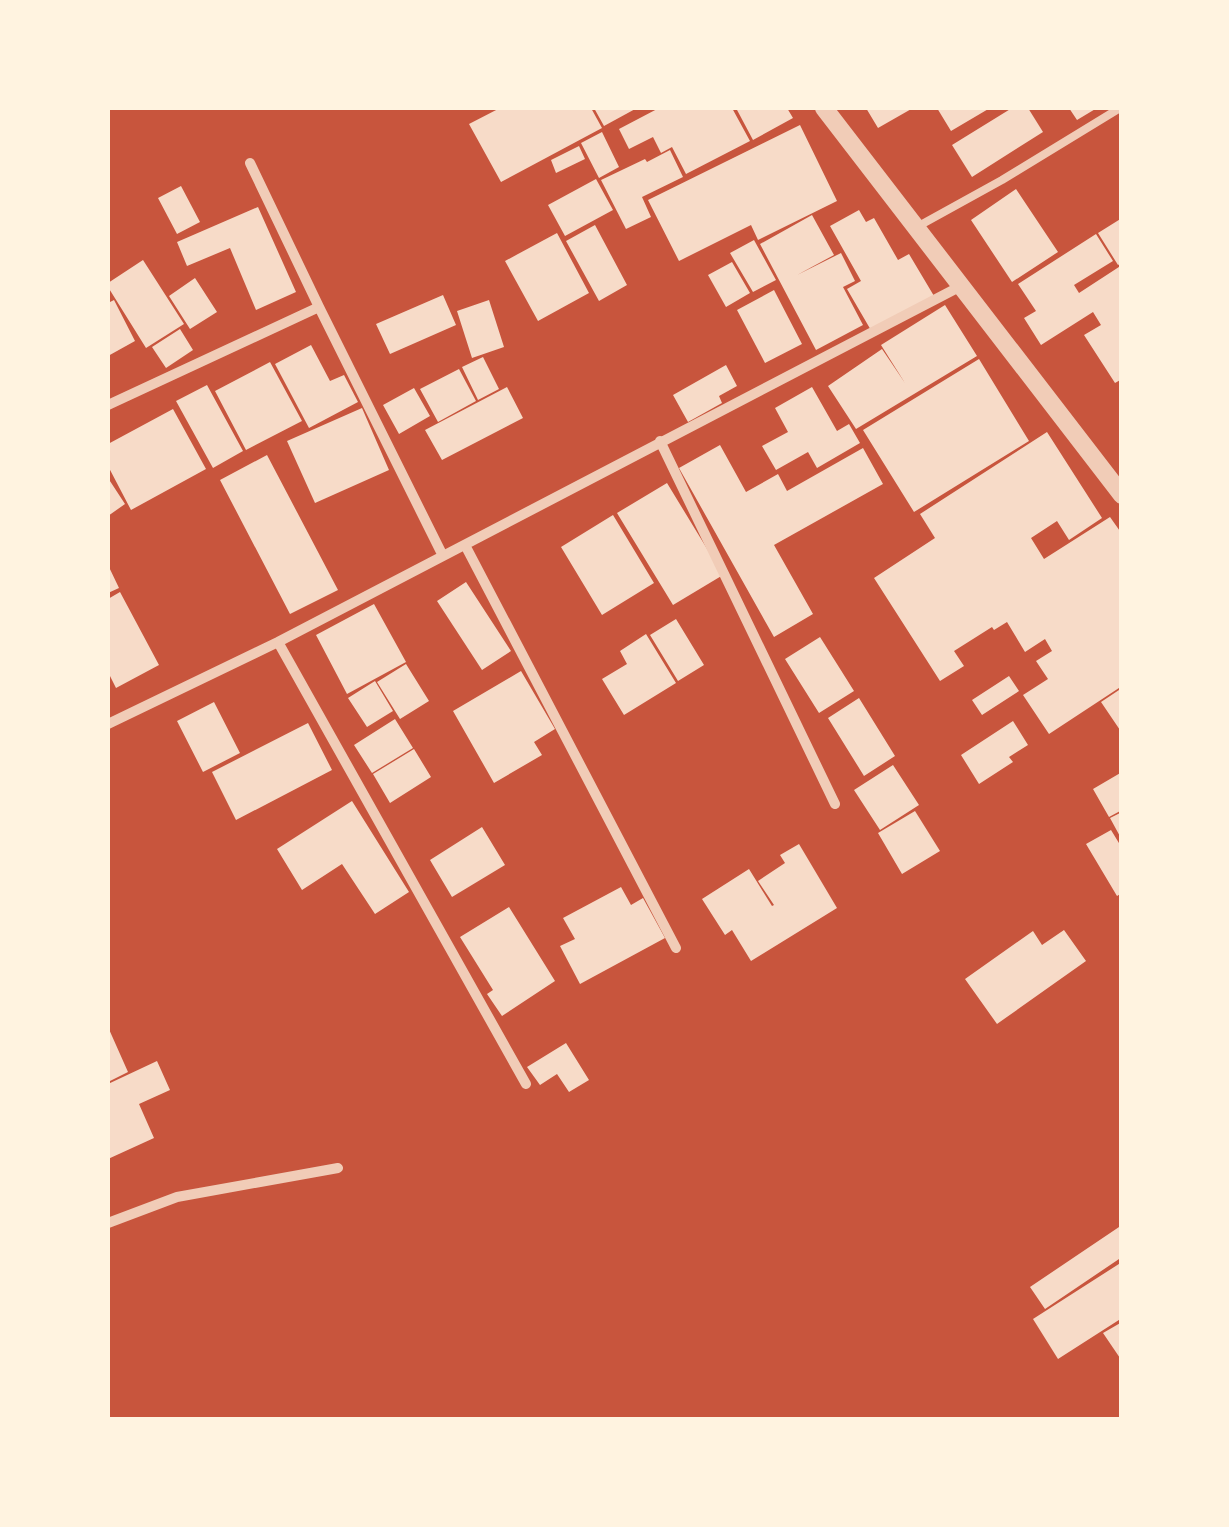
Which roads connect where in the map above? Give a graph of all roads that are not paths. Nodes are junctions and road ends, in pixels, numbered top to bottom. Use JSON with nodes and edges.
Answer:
{"nodes":[{"id":1,"x":824,"y":108,"type":"edge"},
{"id":2,"x":1120,"y":108,"type":"edge"},
{"id":3,"x":250,"y":163,"type":"dead end"},
{"id":4,"x":915,"y":228,"type":"junction"},
{"id":5,"x":961,"y":286,"type":"junction"},
{"id":6,"x":319,"y":308,"type":"junction"},
{"id":7,"x":108,"y":405,"type":"edge"},
{"id":8,"x":660,"y":441,"type":"junction"},
{"id":9,"x":1118,"y":486,"type":"edge"},
{"id":10,"x":464,"y":544,"type":"junction"},
{"id":11,"x":444,"y":556,"type":"junction"},
{"id":12,"x":278,"y":642,"type":"junction"},
{"id":13,"x":108,"y":724,"type":"edge"},
{"id":14,"x":834,"y":804,"type":"dead end"},
{"id":15,"x":676,"y":948,"type":"dead end"},
{"id":16,"x":526,"y":1084,"type":"dead end"},
{"id":17,"x":338,"y":1168,"type":"dead end"},
{"id":18,"x":108,"y":1224,"type":"edge"}],
"edges":[{"from":1,"to":4,"type":"street"},
{"from":2,"to":4,"type":"lane"},
{"from":3,"to":6,"type":"street"},
{"from":4,"to":5,"type":"street"},
{"from":5,"to":8,"type":"street"},
{"from":5,"to":9,"type":"street"},
{"from":6,"to":7,"type":"street"},
{"from":6,"to":11,"type":"street"},
{"from":8,"to":10,"type":"street"},
{"from":8,"to":14,"type":"street"},
{"from":10,"to":11,"type":"street"},
{"from":10,"to":15,"type":"street"},
{"from":11,"to":12,"type":"street"},
{"from":12,"to":13,"type":"street"},
{"from":12,"to":16,"type":"street"},
{"from":17,"to":18,"type":"street"}]}
